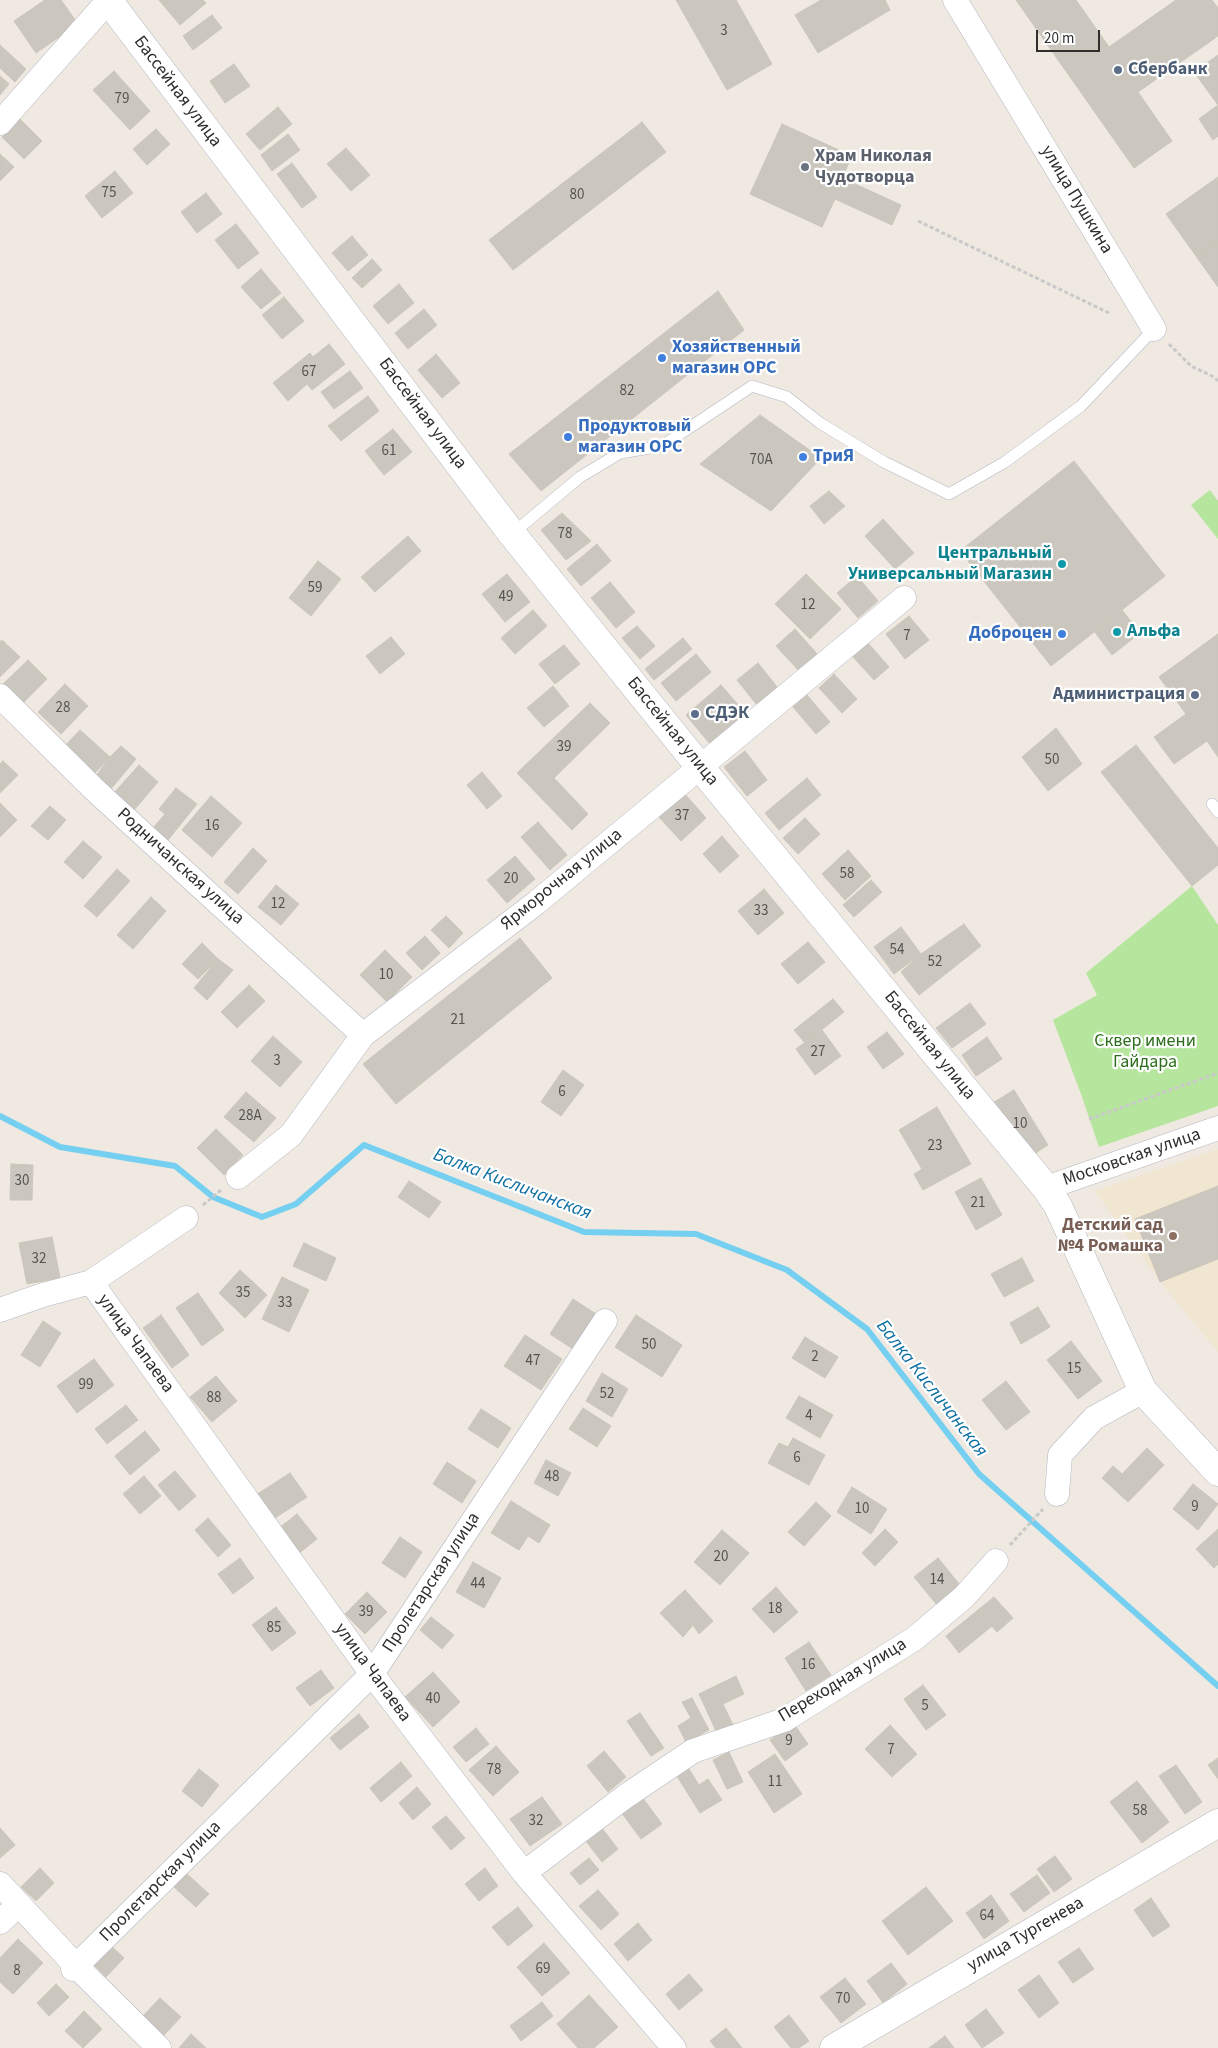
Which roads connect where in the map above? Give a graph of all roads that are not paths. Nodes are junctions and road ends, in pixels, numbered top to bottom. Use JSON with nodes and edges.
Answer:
{"nodes":[{"id":1,"x":108,"y":0,"type":"edge"},
{"id":2,"x":954,"y":0,"type":"edge"},
{"id":3,"x":0,"y":123,"type":"edge"},
{"id":4,"x":1154,"y":329,"type":"joint"},
{"id":5,"x":512,"y":534,"type":"junction"},
{"id":6,"x":904,"y":598,"type":"dead end"},
{"id":7,"x":0,"y":696,"type":"edge"},
{"id":8,"x":700,"y":767,"type":"junction"},
{"id":9,"x":363,"y":1035,"type":"junction"},
{"id":10,"x":1218,"y":1128,"type":"edge"},
{"id":11,"x":238,"y":1177,"type":"road end"},
{"id":12,"x":1046,"y":1188,"type":"junction"},
{"id":13,"x":186,"y":1218,"type":"road end"},
{"id":14,"x":91,"y":1282,"type":"junction"},
{"id":15,"x":0,"y":1310,"type":"edge"},
{"id":16,"x":605,"y":1320,"type":"dead end"},
{"id":17,"x":1143,"y":1392,"type":"junction"},
{"id":18,"x":1218,"y":1472,"type":"edge"},
{"id":19,"x":1057,"y":1494,"type":"road end"},
{"id":20,"x":996,"y":1561,"type":"road end"},
{"id":21,"x":372,"y":1674,"type":"junction"},
{"id":22,"x":1218,"y":1823,"type":"edge"},
{"id":23,"x":524,"y":1873,"type":"junction"},
{"id":24,"x":0,"y":1884,"type":"edge"},
{"id":25,"x":19,"y":1904,"type":"junction"},
{"id":26,"x":0,"y":1922,"type":"edge"},
{"id":27,"x":74,"y":1967,"type":"junction"},
{"id":28,"x":160,"y":2048,"type":"edge"},
{"id":29,"x":674,"y":2048,"type":"edge"},
{"id":30,"x":834,"y":2048,"type":"edge"}],
"edges":[{"from":1,"to":3,"type":"street"},
{"from":1,"to":5,"type":"street","name":"Бассейная улица"},
{"from":2,"to":4,"type":"street","name":"улица Пушкина"},
{"from":4,"to":5,"type":"lane"},
{"from":5,"to":8,"type":"street","name":"Бассейная улица"},
{"from":6,"to":8,"type":"street","name":"Ярморочная улица"},
{"from":7,"to":9,"type":"street","name":"Родничанская улица"},
{"from":8,"to":9,"type":"street","name":"Ярморочная улица"},
{"from":8,"to":12,"type":"street","name":"Бассейная улица"},
{"from":9,"to":11,"type":"street","name":"Ярморочная улица"},
{"from":10,"to":12,"type":"street","name":"Московская улица"},
{"from":12,"to":17,"type":"street","name":"Бассейная улица"},
{"from":13,"to":14,"type":"street"},
{"from":14,"to":15,"type":"street"},
{"from":14,"to":21,"type":"street","name":"улица Чапаева"},
{"from":16,"to":21,"type":"street","name":"Пролетарская улица"},
{"from":17,"to":18,"type":"street","name":"Бассейная улица"},
{"from":17,"to":19,"type":"street"},
{"from":20,"to":23,"type":"street","name":"Переходная улица"},
{"from":21,"to":23,"type":"street","name":"улица Чапаева"},
{"from":21,"to":27,"type":"street","name":"Пролетарская улица"},
{"from":22,"to":30,"type":"street","name":"улица Тургенева"},
{"from":23,"to":29,"type":"street","name":"улица Чапаева"},
{"from":24,"to":25,"type":"street"},
{"from":25,"to":26,"type":"street"},
{"from":25,"to":27,"type":"street"},
{"from":27,"to":28,"type":"street"}]}
